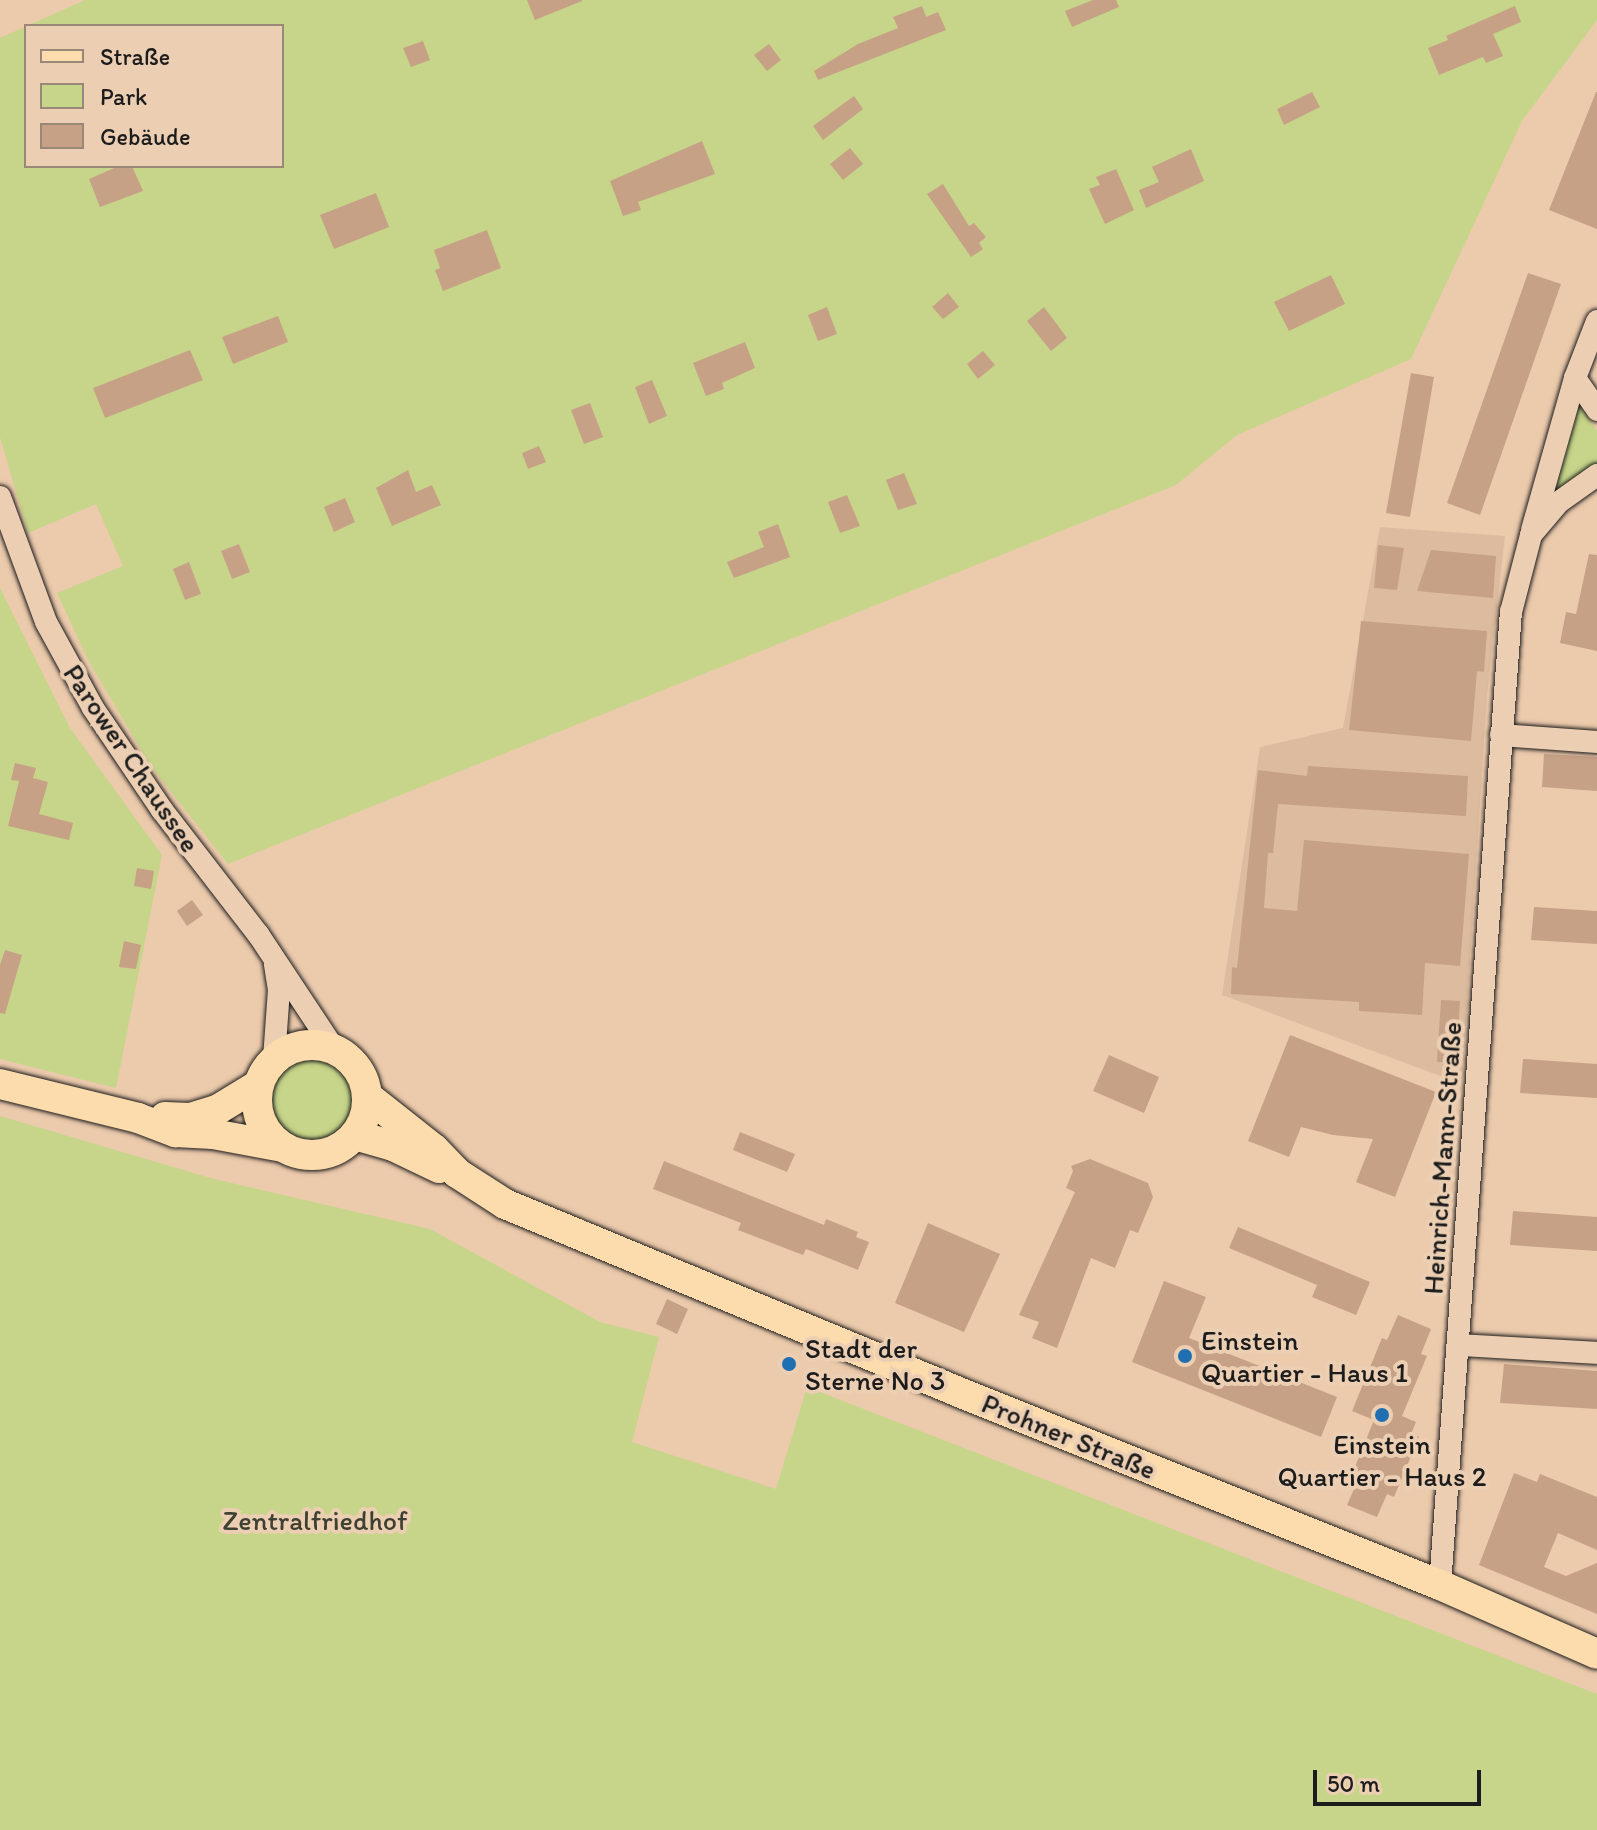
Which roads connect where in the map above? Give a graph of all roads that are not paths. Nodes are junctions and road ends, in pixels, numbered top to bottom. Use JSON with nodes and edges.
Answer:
{"nodes":[{"id":1,"x":1597,"y":321,"type":"edge"},
{"id":2,"x":1575,"y":378,"type":"junction"},
{"id":3,"x":1597,"y":410,"type":"edge"},
{"id":4,"x":1597,"y":475,"type":"edge"},
{"id":5,"x":0,"y":497,"type":"edge"},
{"id":6,"x":1531,"y":535,"type":"junction"},
{"id":7,"x":1501,"y":735,"type":"junction"},
{"id":8,"x":1597,"y":742,"type":"edge"},
{"id":9,"x":274,"y":959,"type":"junction"},
{"id":10,"x":334,"y":1049,"type":"junction"},
{"id":11,"x":274,"y":1059,"type":"junction"},
{"id":12,"x":0,"y":1084,"type":"edge"},
{"id":13,"x":258,"y":1085,"type":"junction"},
{"id":14,"x":367,"y":1096,"type":"junction"},
{"id":15,"x":138,"y":1118,"type":"junction"},
{"id":16,"x":355,"y":1135,"type":"junction"},
{"id":17,"x":283,"y":1147,"type":"junction"},
{"id":18,"x":457,"y":1173,"type":"junction"},
{"id":19,"x":1460,"y":1345,"type":"junction"},
{"id":20,"x":1597,"y":1353,"type":"edge"},
{"id":21,"x":1440,"y":1585,"type":"junction"},
{"id":22,"x":1597,"y":1654,"type":"edge"}],
"edges":[{"from":1,"to":2,"type":"street","name":"Heinrich-Mann-Straße"},
{"from":2,"to":3,"type":"street"},
{"from":2,"to":6,"type":"street","name":"Heinrich-Mann-Straße"},
{"from":4,"to":6,"type":"street","name":"Heinrich-Mann-Straße"},
{"from":5,"to":9,"type":"street","name":"Parower Chaussee"},
{"from":6,"to":7,"type":"street","name":"Heinrich-Mann-Straße"},
{"from":7,"to":8,"type":"street"},
{"from":7,"to":19,"type":"street","name":"Heinrich-Mann-Straße"},
{"from":9,"to":10,"type":"street","name":"Parower Chaussee"},
{"from":9,"to":11,"type":"street"},
{"from":10,"to":11,"type":"main road"},
{"from":10,"to":14,"type":"main road","name":"Parower Chaussee"},
{"from":11,"to":13,"type":"main road"},
{"from":12,"to":15,"type":"main road"},
{"from":13,"to":15,"type":"main road"},
{"from":13,"to":17,"type":"main road"},
{"from":14,"to":16,"type":"main road"},
{"from":14,"to":18,"type":"main road","name":"Prohner Straße"},
{"from":15,"to":17,"type":"main road"},
{"from":16,"to":17,"type":"main road"},
{"from":16,"to":18,"type":"main road","name":"Prohner Straße"},
{"from":18,"to":21,"type":"main road","name":"Prohner Straße"},
{"from":19,"to":20,"type":"street"},
{"from":19,"to":21,"type":"street","name":"Heinrich-Mann-Straße"},
{"from":21,"to":22,"type":"main road","name":"Prohner Straße"}]}
